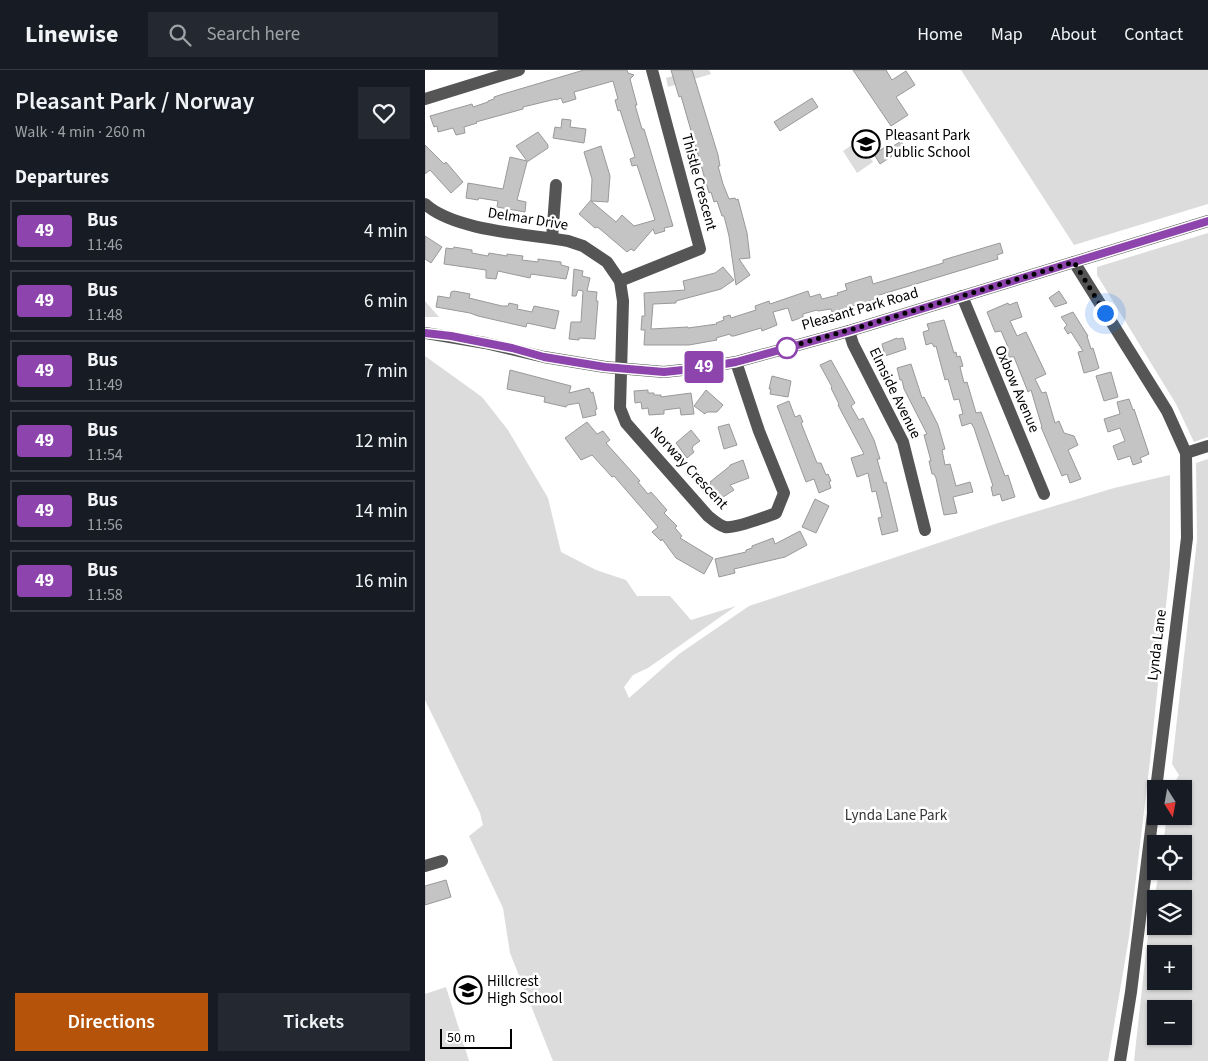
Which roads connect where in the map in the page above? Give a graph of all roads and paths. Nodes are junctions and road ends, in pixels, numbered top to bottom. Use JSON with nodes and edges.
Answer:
{"nodes":[{"id":1,"x":519,"y":70,"type":"edge"},
{"id":2,"x":652,"y":70,"type":"edge"},
{"id":3,"x":425,"y":99,"type":"edge"},
{"id":4,"x":557,"y":185,"type":"dead end"},
{"id":5,"x":425,"y":204,"type":"edge"},
{"id":6,"x":1208,"y":221,"type":"edge"},
{"id":7,"x":552,"y":238,"type":"junction"},
{"id":8,"x":1074,"y":262,"type":"junction"},
{"id":9,"x":619,"y":281,"type":"junction"},
{"id":10,"x":961,"y":296,"type":"junction"},
{"id":11,"x":849,"y":331,"type":"junction"},
{"id":12,"x":425,"y":333,"type":"edge"},
{"id":13,"x":736,"y":362,"type":"junction"},
{"id":14,"x":620,"y":368,"type":"junction"},
{"id":15,"x":1208,"y":446,"type":"edge"},
{"id":16,"x":1186,"y":453,"type":"junction"},
{"id":17,"x":1045,"y":494,"type":"dead end"},
{"id":18,"x":925,"y":530,"type":"dead end"},
{"id":19,"x":442,"y":861,"type":"dead end"},
{"id":20,"x":425,"y":866,"type":"edge"},
{"id":21,"x":1120,"y":1061,"type":"edge"}],
"edges":[{"from":1,"to":3,"type":"street"},
{"from":2,"to":9,"type":"street","name":"Thistle Crescent"},
{"from":4,"to":7,"type":"street"},
{"from":5,"to":7,"type":"street","name":"Delmar Drive"},
{"from":6,"to":8,"type":"street","name":"Pleasant Park Road"},
{"from":7,"to":9,"type":"street","name":"Delmar Drive"},
{"from":8,"to":10,"type":"street","name":"Pleasant Park Road"},
{"from":8,"to":16,"type":"street","name":"Lynda Lane"},
{"from":9,"to":14,"type":"street","name":"Delmar Drive"},
{"from":10,"to":11,"type":"street","name":"Pleasant Park Road"},
{"from":10,"to":17,"type":"street","name":"Oxbow Avenue"},
{"from":11,"to":13,"type":"street","name":"Pleasant Park Road"},
{"from":11,"to":18,"type":"street","name":"Elmside Avenue"},
{"from":12,"to":14,"type":"street","name":"Pleasant Park Road"},
{"from":13,"to":14,"type":"street","name":"Pleasant Park Road"},
{"from":13,"to":14,"type":"street","name":"Norway Crescent"},
{"from":15,"to":16,"type":"street"},
{"from":16,"to":21,"type":"street","name":"Lynda Lane"},
{"from":19,"to":20,"type":"street"}]}
